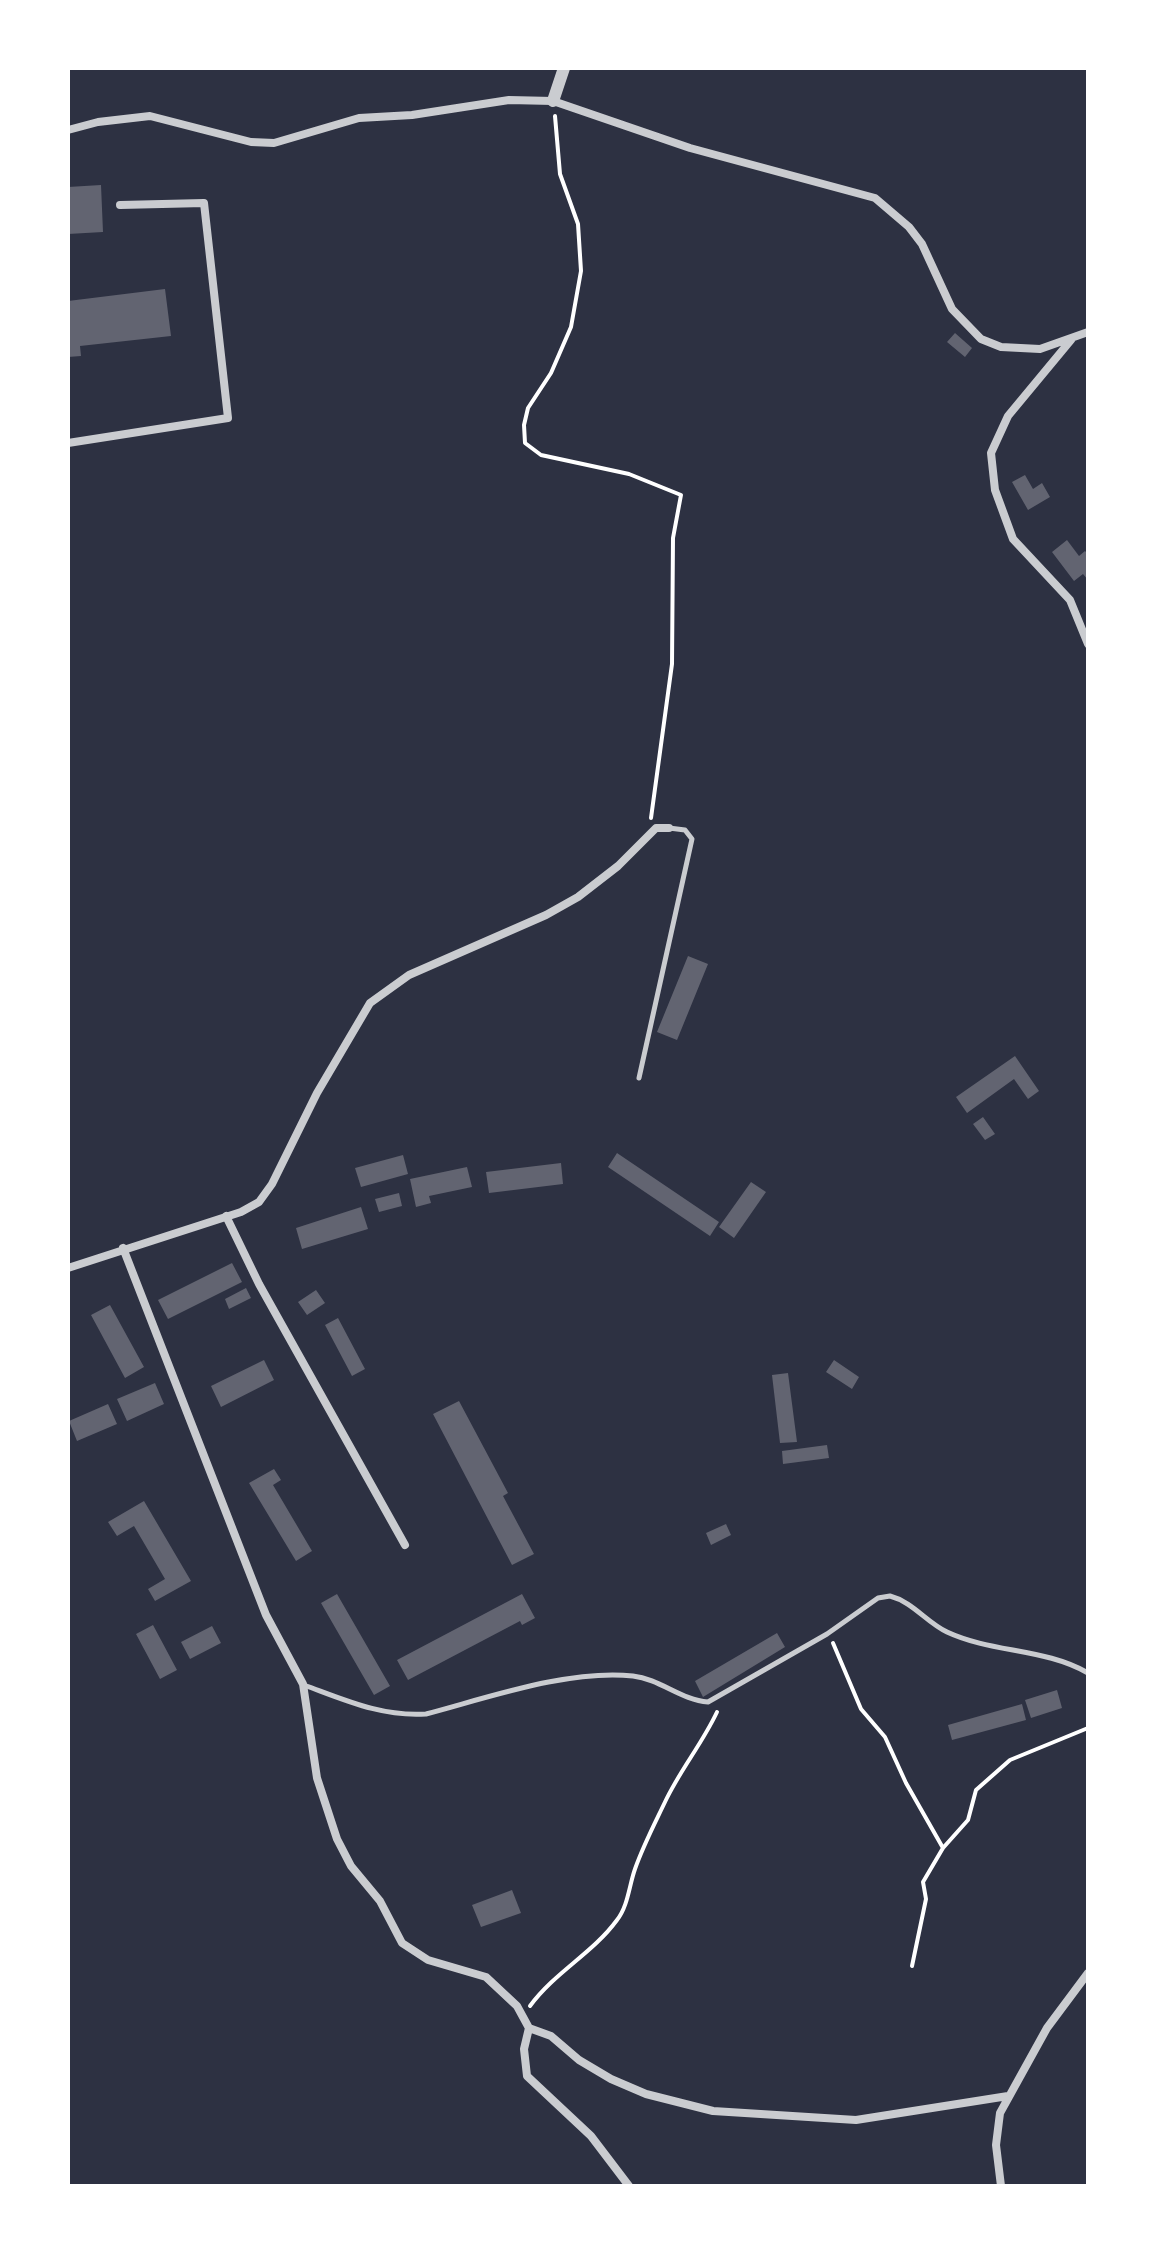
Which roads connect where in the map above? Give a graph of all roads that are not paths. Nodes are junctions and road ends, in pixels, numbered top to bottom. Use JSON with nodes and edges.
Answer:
{"nodes":[{"id":1,"x":564,"y":68,"type":"edge"},
{"id":2,"x":553,"y":101,"type":"junction"},
{"id":3,"x":68,"y":130,"type":"edge"},
{"id":4,"x":120,"y":205,"type":"dead end"},
{"id":5,"x":1088,"y":332,"type":"edge"},
{"id":6,"x":1071,"y":340,"type":"junction"},
{"id":7,"x":68,"y":443,"type":"edge"},
{"id":8,"x":1088,"y":644,"type":"edge"},
{"id":9,"x":669,"y":828,"type":"joint"},
{"id":10,"x":639,"y":1078,"type":"dead end"},
{"id":11,"x":226,"y":1216,"type":"junction"},
{"id":12,"x":123,"y":1248,"type":"junction"},
{"id":13,"x":68,"y":1268,"type":"edge"},
{"id":14,"x":405,"y":1545,"type":"dead end"},
{"id":15,"x":1088,"y":1673,"type":"edge"},
{"id":16,"x":303,"y":1684,"type":"junction"},
{"id":17,"x":1088,"y":1973,"type":"edge"},
{"id":18,"x":528,"y":2024,"type":"junction"},
{"id":19,"x":1008,"y":2096,"type":"junction"},
{"id":20,"x":629,"y":2186,"type":"edge"},
{"id":21,"x":1001,"y":2186,"type":"edge"}],
"edges":[{"from":1,"to":2,"type":"street"},
{"from":2,"to":3,"type":"street"},
{"from":2,"to":6,"type":"street"},
{"from":4,"to":7,"type":"street"},
{"from":5,"to":6,"type":"street"},
{"from":6,"to":8,"type":"street"},
{"from":9,"to":10,"type":"lane"},
{"from":9,"to":11,"type":"street"},
{"from":11,"to":12,"type":"street"},
{"from":11,"to":14,"type":"street"},
{"from":12,"to":13,"type":"street"},
{"from":12,"to":16,"type":"street"},
{"from":15,"to":16,"type":"lane"},
{"from":16,"to":18,"type":"street"},
{"from":17,"to":19,"type":"street"},
{"from":18,"to":19,"type":"street"},
{"from":18,"to":20,"type":"street"},
{"from":19,"to":21,"type":"street"}]}
